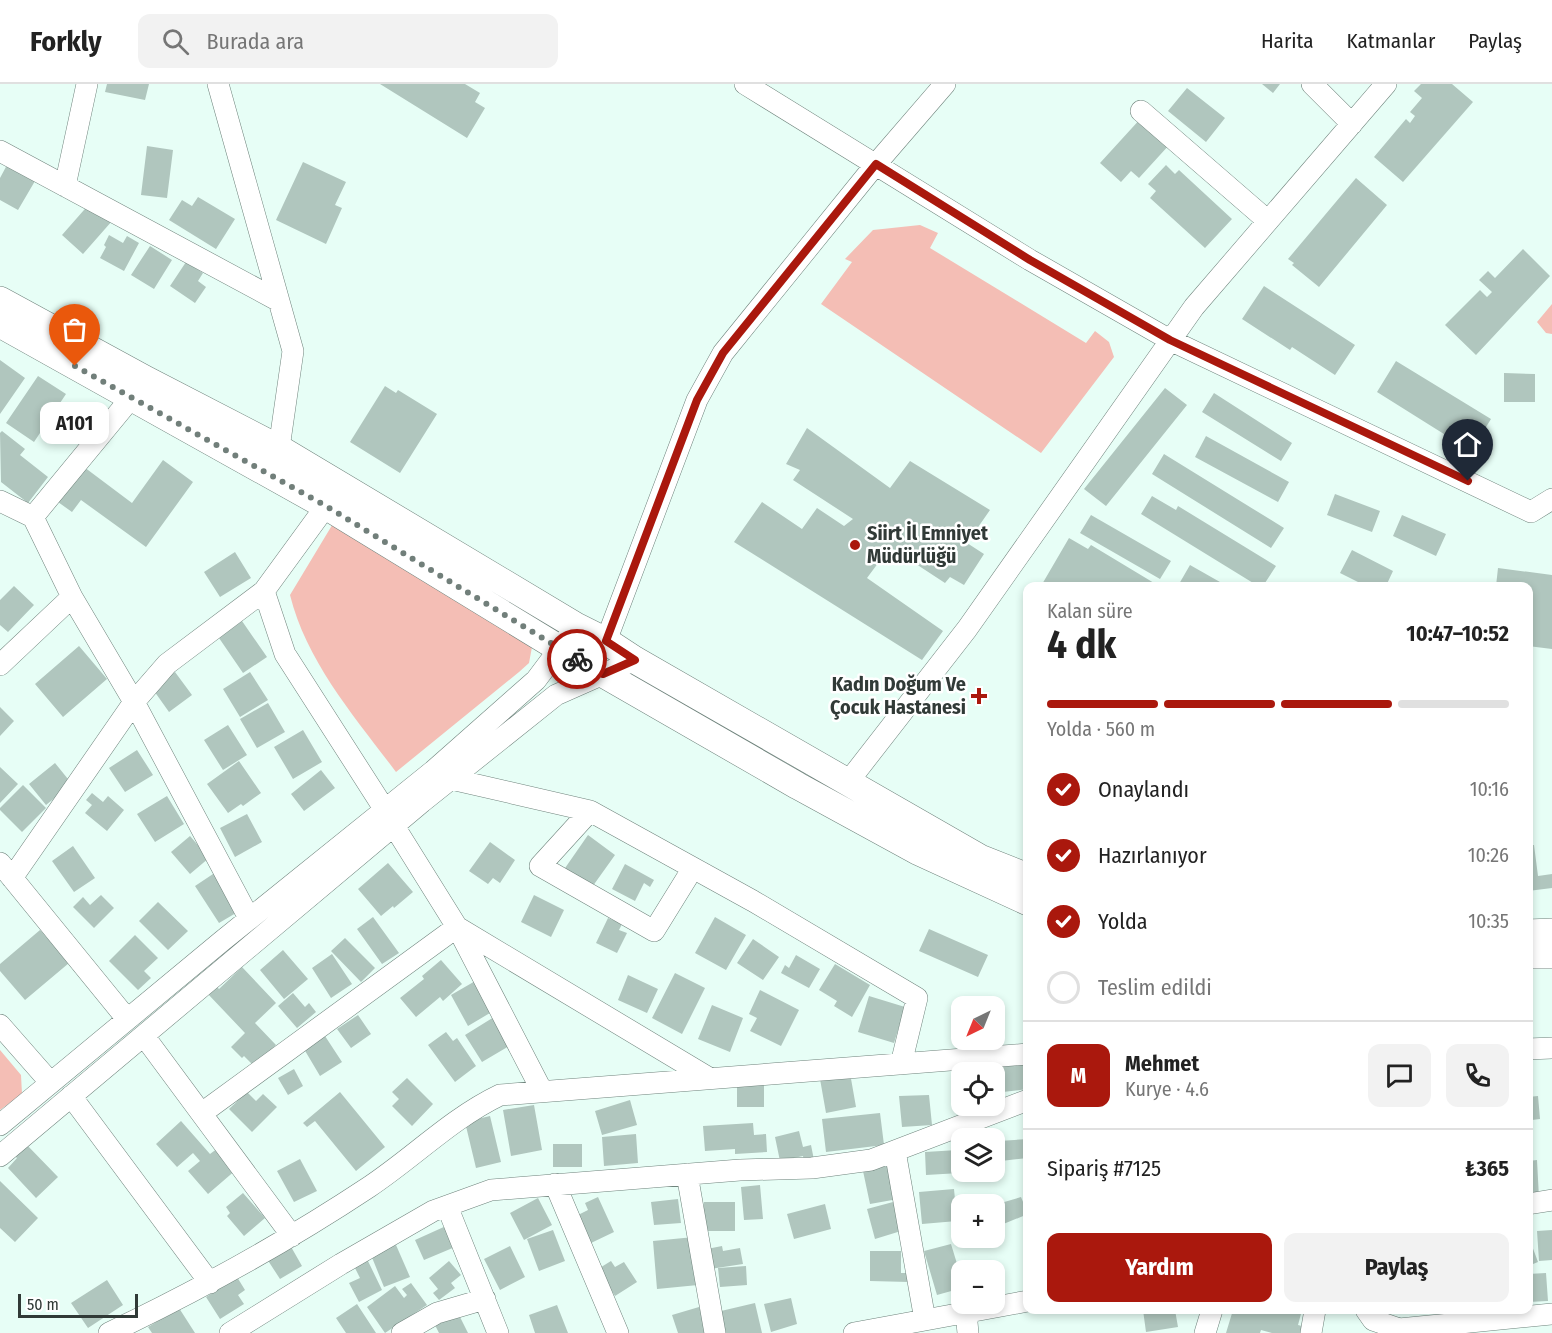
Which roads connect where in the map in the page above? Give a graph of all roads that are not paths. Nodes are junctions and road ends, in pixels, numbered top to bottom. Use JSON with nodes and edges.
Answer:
{"nodes":[{"id":1,"x":87,"y":84,"type":"edge"},
{"id":2,"x":218,"y":84,"type":"edge"},
{"id":3,"x":945,"y":84,"type":"edge"},
{"id":4,"x":1312,"y":84,"type":"edge"},
{"id":5,"x":1386,"y":84,"type":"edge"},
{"id":6,"x":748,"y":85,"type":"edge"},
{"id":7,"x":1141,"y":111,"type":"dead end"},
{"id":8,"x":1352,"y":124,"type":"junction"},
{"id":9,"x":0,"y":151,"type":"edge"},
{"id":10,"x":876,"y":164,"type":"junction"},
{"id":11,"x":65,"y":186,"type":"junction"},
{"id":12,"x":1268,"y":221,"type":"junction"},
{"id":13,"x":0,"y":300,"type":"edge"},
{"id":14,"x":279,"y":302,"type":"junction"},
{"id":15,"x":0,"y":324,"type":"edge"},
{"id":16,"x":1170,"y":340,"type":"junction"},
{"id":17,"x":131,"y":398,"type":"junction"},
{"id":18,"x":280,"y":449,"type":"junction"},
{"id":19,"x":273,"y":477,"type":"junction"},
{"id":20,"x":1552,"y":500,"type":"edge"},
{"id":21,"x":0,"y":501,"type":"edge"},
{"id":22,"x":326,"y":506,"type":"junction"},
{"id":23,"x":33,"y":518,"type":"junction"},
{"id":24,"x":264,"y":591,"type":"junction"},
{"id":25,"x":72,"y":597,"type":"junction"},
{"id":26,"x":576,"y":626,"type":"junction"},
{"id":27,"x":606,"y":641,"type":"junction"},
{"id":28,"x":560,"y":649,"type":"junction"},
{"id":29,"x":635,"y":660,"type":"junction"},
{"id":30,"x":0,"y":665,"type":"edge"},
{"id":31,"x":603,"y":674,"type":"junction"},
{"id":32,"x":134,"y":702,"type":"junction"},
{"id":33,"x":451,"y":779,"type":"junction"},
{"id":34,"x":848,"y":782,"type":"junction"},
{"id":35,"x":590,"y":811,"type":"junction"},
{"id":36,"x":389,"y":818,"type":"junction"},
{"id":37,"x":693,"y":868,"type":"junction"},
{"id":38,"x":6,"y":871,"type":"edge"},
{"id":39,"x":1023,"y":875,"type":"edge"},
{"id":40,"x":1023,"y":900,"type":"edge"},
{"id":41,"x":249,"y":918,"type":"junction"},
{"id":42,"x":457,"y":927,"type":"junction"},
{"id":43,"x":1533,"y":933,"type":"edge"},
{"id":44,"x":1552,"y":933,"type":"edge"},
{"id":45,"x":1533,"y":955,"type":"edge"},
{"id":46,"x":1552,"y":955,"type":"edge"},
{"id":47,"x":127,"y":1019,"type":"junction"},
{"id":48,"x":0,"y":1025,"type":"edge"},
{"id":49,"x":144,"y":1036,"type":"junction"},
{"id":50,"x":1552,"y":1048,"type":"edge"},
{"id":51,"x":1533,"y":1049,"type":"edge"},
{"id":52,"x":1023,"y":1054,"type":"edge"},
{"id":53,"x":901,"y":1064,"type":"junction"},
{"id":54,"x":709,"y":1078,"type":"junction"},
{"id":55,"x":51,"y":1082,"type":"junction"},
{"id":56,"x":542,"y":1091,"type":"junction"},
{"id":57,"x":71,"y":1096,"type":"junction"},
{"id":58,"x":1023,"y":1102,"type":"edge"},
{"id":59,"x":202,"y":1113,"type":"junction"},
{"id":60,"x":0,"y":1125,"type":"edge"},
{"id":61,"x":895,"y":1150,"type":"junction"},
{"id":62,"x":0,"y":1156,"type":"edge"},
{"id":63,"x":687,"y":1174,"type":"junction"},
{"id":64,"x":555,"y":1184,"type":"junction"},
{"id":65,"x":1552,"y":1200,"type":"edge"},
{"id":66,"x":1533,"y":1203,"type":"edge"},
{"id":67,"x":447,"y":1206,"type":"junction"},
{"id":68,"x":292,"y":1236,"type":"junction"},
{"id":69,"x":210,"y":1283,"type":"junction"},
{"id":70,"x":485,"y":1299,"type":"junction"},
{"id":71,"x":1023,"y":1302,"type":"edge"},
{"id":72,"x":1005,"y":1305,"type":"edge"},
{"id":73,"x":956,"y":1314,"type":"edge"},
{"id":74,"x":966,"y":1314,"type":"edge"},
{"id":75,"x":1211,"y":1314,"type":"edge"},
{"id":76,"x":1314,"y":1314,"type":"edge"},
{"id":77,"x":1552,"y":1314,"type":"edge"},
{"id":78,"x":925,"y":1320,"type":"junction"},
{"id":79,"x":1369,"y":1321,"type":"edge"},
{"id":80,"x":110,"y":1333,"type":"edge"},
{"id":81,"x":230,"y":1333,"type":"edge"},
{"id":82,"x":402,"y":1333,"type":"edge"},
{"id":83,"x":498,"y":1333,"type":"edge"},
{"id":84,"x":618,"y":1333,"type":"edge"},
{"id":85,"x":715,"y":1333,"type":"edge"},
{"id":86,"x":854,"y":1333,"type":"edge"},
{"id":87,"x":968,"y":1333,"type":"edge"},
{"id":88,"x":1205,"y":1333,"type":"edge"},
{"id":89,"x":1311,"y":1333,"type":"edge"}],
"edges":[{"from":1,"to":11,"type":"street"},
{"from":2,"to":14,"type":"street"},
{"from":3,"to":10,"type":"street"},
{"from":4,"to":8,"type":"street"},
{"from":5,"to":8,"type":"street"},
{"from":6,"to":10,"type":"street"},
{"from":7,"to":12,"type":"street"},
{"from":8,"to":12,"type":"street"},
{"from":9,"to":11,"type":"street"},
{"from":10,"to":16,"type":"street"},
{"from":10,"to":27,"type":"street"},
{"from":11,"to":14,"type":"street"},
{"from":12,"to":16,"type":"street"},
{"from":13,"to":18,"type":"main road"},
{"from":14,"to":18,"type":"street"},
{"from":15,"to":17,"type":"main road"},
{"from":16,"to":20,"type":"street"},
{"from":16,"to":34,"type":"street"},
{"from":17,"to":19,"type":"main road"},
{"from":17,"to":23,"type":"street"},
{"from":18,"to":19,"type":"street"},
{"from":18,"to":26,"type":"main road"},
{"from":19,"to":22,"type":"main road"},
{"from":21,"to":23,"type":"street"},
{"from":22,"to":24,"type":"street"},
{"from":22,"to":28,"type":"main road"},
{"from":23,"to":25,"type":"street"},
{"from":24,"to":32,"type":"street"},
{"from":24,"to":36,"type":"street"},
{"from":25,"to":30,"type":"street"},
{"from":25,"to":32,"type":"street"},
{"from":26,"to":27,"type":"main road"},
{"from":26,"to":28,"type":"street"},
{"from":27,"to":29,"type":"main road"},
{"from":28,"to":31,"type":"main road"},
{"from":28,"to":36,"type":"street"},
{"from":29,"to":31,"type":"street"},
{"from":29,"to":34,"type":"main road"},
{"from":31,"to":33,"type":"street"},
{"from":31,"to":40,"type":"main road"},
{"from":32,"to":38,"type":"street"},
{"from":32,"to":41,"type":"street"},
{"from":33,"to":35,"type":"street"},
{"from":33,"to":36,"type":"street"},
{"from":34,"to":39,"type":"main road"},
{"from":35,"to":37,"type":"street"},
{"from":35,"to":37,"type":"street"},
{"from":36,"to":41,"type":"street"},
{"from":36,"to":42,"type":"street"},
{"from":36,"to":49,"type":"street"},
{"from":37,"to":53,"type":"street"},
{"from":38,"to":47,"type":"street"},
{"from":41,"to":47,"type":"street"},
{"from":42,"to":54,"type":"street"},
{"from":42,"to":56,"type":"street"},
{"from":42,"to":59,"type":"street"},
{"from":43,"to":44,"type":"main road"},
{"from":45,"to":46,"type":"main road"},
{"from":47,"to":55,"type":"street"},
{"from":48,"to":55,"type":"street"},
{"from":49,"to":57,"type":"street"},
{"from":49,"to":59,"type":"street"},
{"from":50,"to":51,"type":"street"},
{"from":52,"to":53,"type":"street"},
{"from":53,"to":54,"type":"street"},
{"from":54,"to":56,"type":"street"},
{"from":55,"to":60,"type":"street"},
{"from":56,"to":68,"type":"street"},
{"from":57,"to":62,"type":"street"},
{"from":57,"to":69,"type":"street"},
{"from":58,"to":61,"type":"street"},
{"from":59,"to":68,"type":"street"},
{"from":61,"to":63,"type":"street"},
{"from":61,"to":78,"type":"street"},
{"from":63,"to":64,"type":"street"},
{"from":63,"to":85,"type":"street"},
{"from":64,"to":67,"type":"street"},
{"from":64,"to":84,"type":"street"},
{"from":65,"to":66,"type":"street"},
{"from":67,"to":70,"type":"street"},
{"from":67,"to":81,"type":"street"},
{"from":68,"to":69,"type":"street"},
{"from":69,"to":80,"type":"street"},
{"from":70,"to":82,"type":"street"},
{"from":70,"to":83,"type":"street"},
{"from":71,"to":72,"type":"street"},
{"from":73,"to":78,"type":"street"},
{"from":74,"to":87,"type":"street"},
{"from":75,"to":88,"type":"street"},
{"from":76,"to":89,"type":"street"},
{"from":77,"to":79,"type":"street"},
{"from":78,"to":86,"type":"street"}]}
